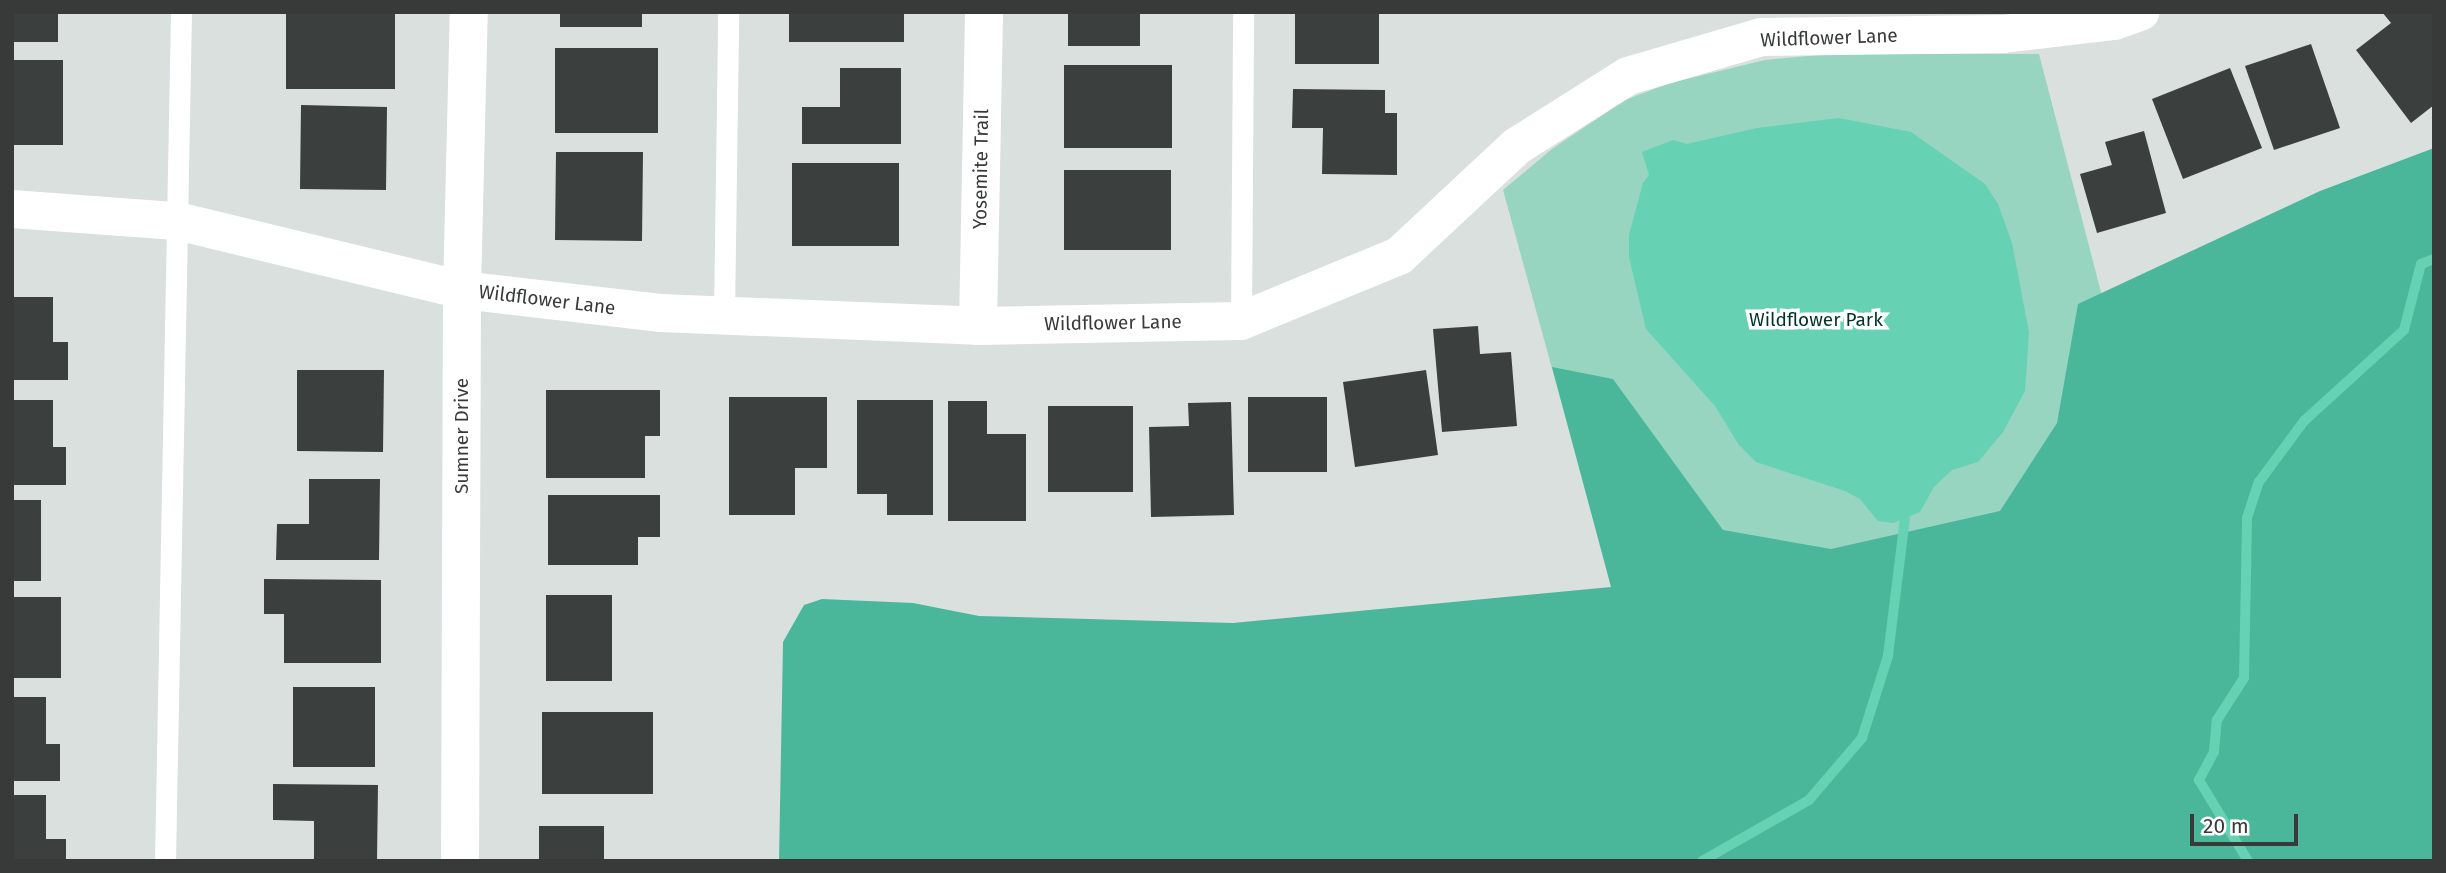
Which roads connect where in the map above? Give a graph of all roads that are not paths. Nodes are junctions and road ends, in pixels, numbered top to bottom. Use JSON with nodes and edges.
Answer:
{"nodes":[{"id":1,"x":181,"y":12,"type":"edge"},
{"id":2,"x":469,"y":12,"type":"edge"},
{"id":3,"x":728,"y":12,"type":"edge"},
{"id":4,"x":984,"y":12,"type":"edge"},
{"id":5,"x":1243,"y":12,"type":"edge"},
{"id":6,"x":2140,"y":12,"type":"edge"},
{"id":7,"x":12,"y":209,"type":"edge"},
{"id":8,"x":177,"y":221,"type":"junction"},
{"id":9,"x":462,"y":290,"type":"junction"},
{"id":10,"x":724,"y":316,"type":"junction"},
{"id":11,"x":1241,"y":321,"type":"junction"},
{"id":12,"x":978,"y":326,"type":"junction"},
{"id":13,"x":164,"y":861,"type":"edge"},
{"id":14,"x":460,"y":861,"type":"edge"}],
"edges":[{"from":1,"to":8,"type":"lane"},
{"from":2,"to":9,"type":"street","name":"Sumner Drive"},
{"from":3,"to":10,"type":"lane"},
{"from":4,"to":12,"type":"street","name":"Yosemite Trail"},
{"from":5,"to":11,"type":"lane"},
{"from":6,"to":11,"type":"street","name":"Wildflower Lane"},
{"from":7,"to":8,"type":"street","name":"Wildflower Lane"},
{"from":8,"to":9,"type":"street","name":"Wildflower Lane"},
{"from":8,"to":13,"type":"lane"},
{"from":9,"to":10,"type":"street","name":"Wildflower Lane"},
{"from":9,"to":14,"type":"street","name":"Sumner Drive"},
{"from":10,"to":12,"type":"street","name":"Wildflower Lane"},
{"from":11,"to":12,"type":"street","name":"Wildflower Lane"}]}
